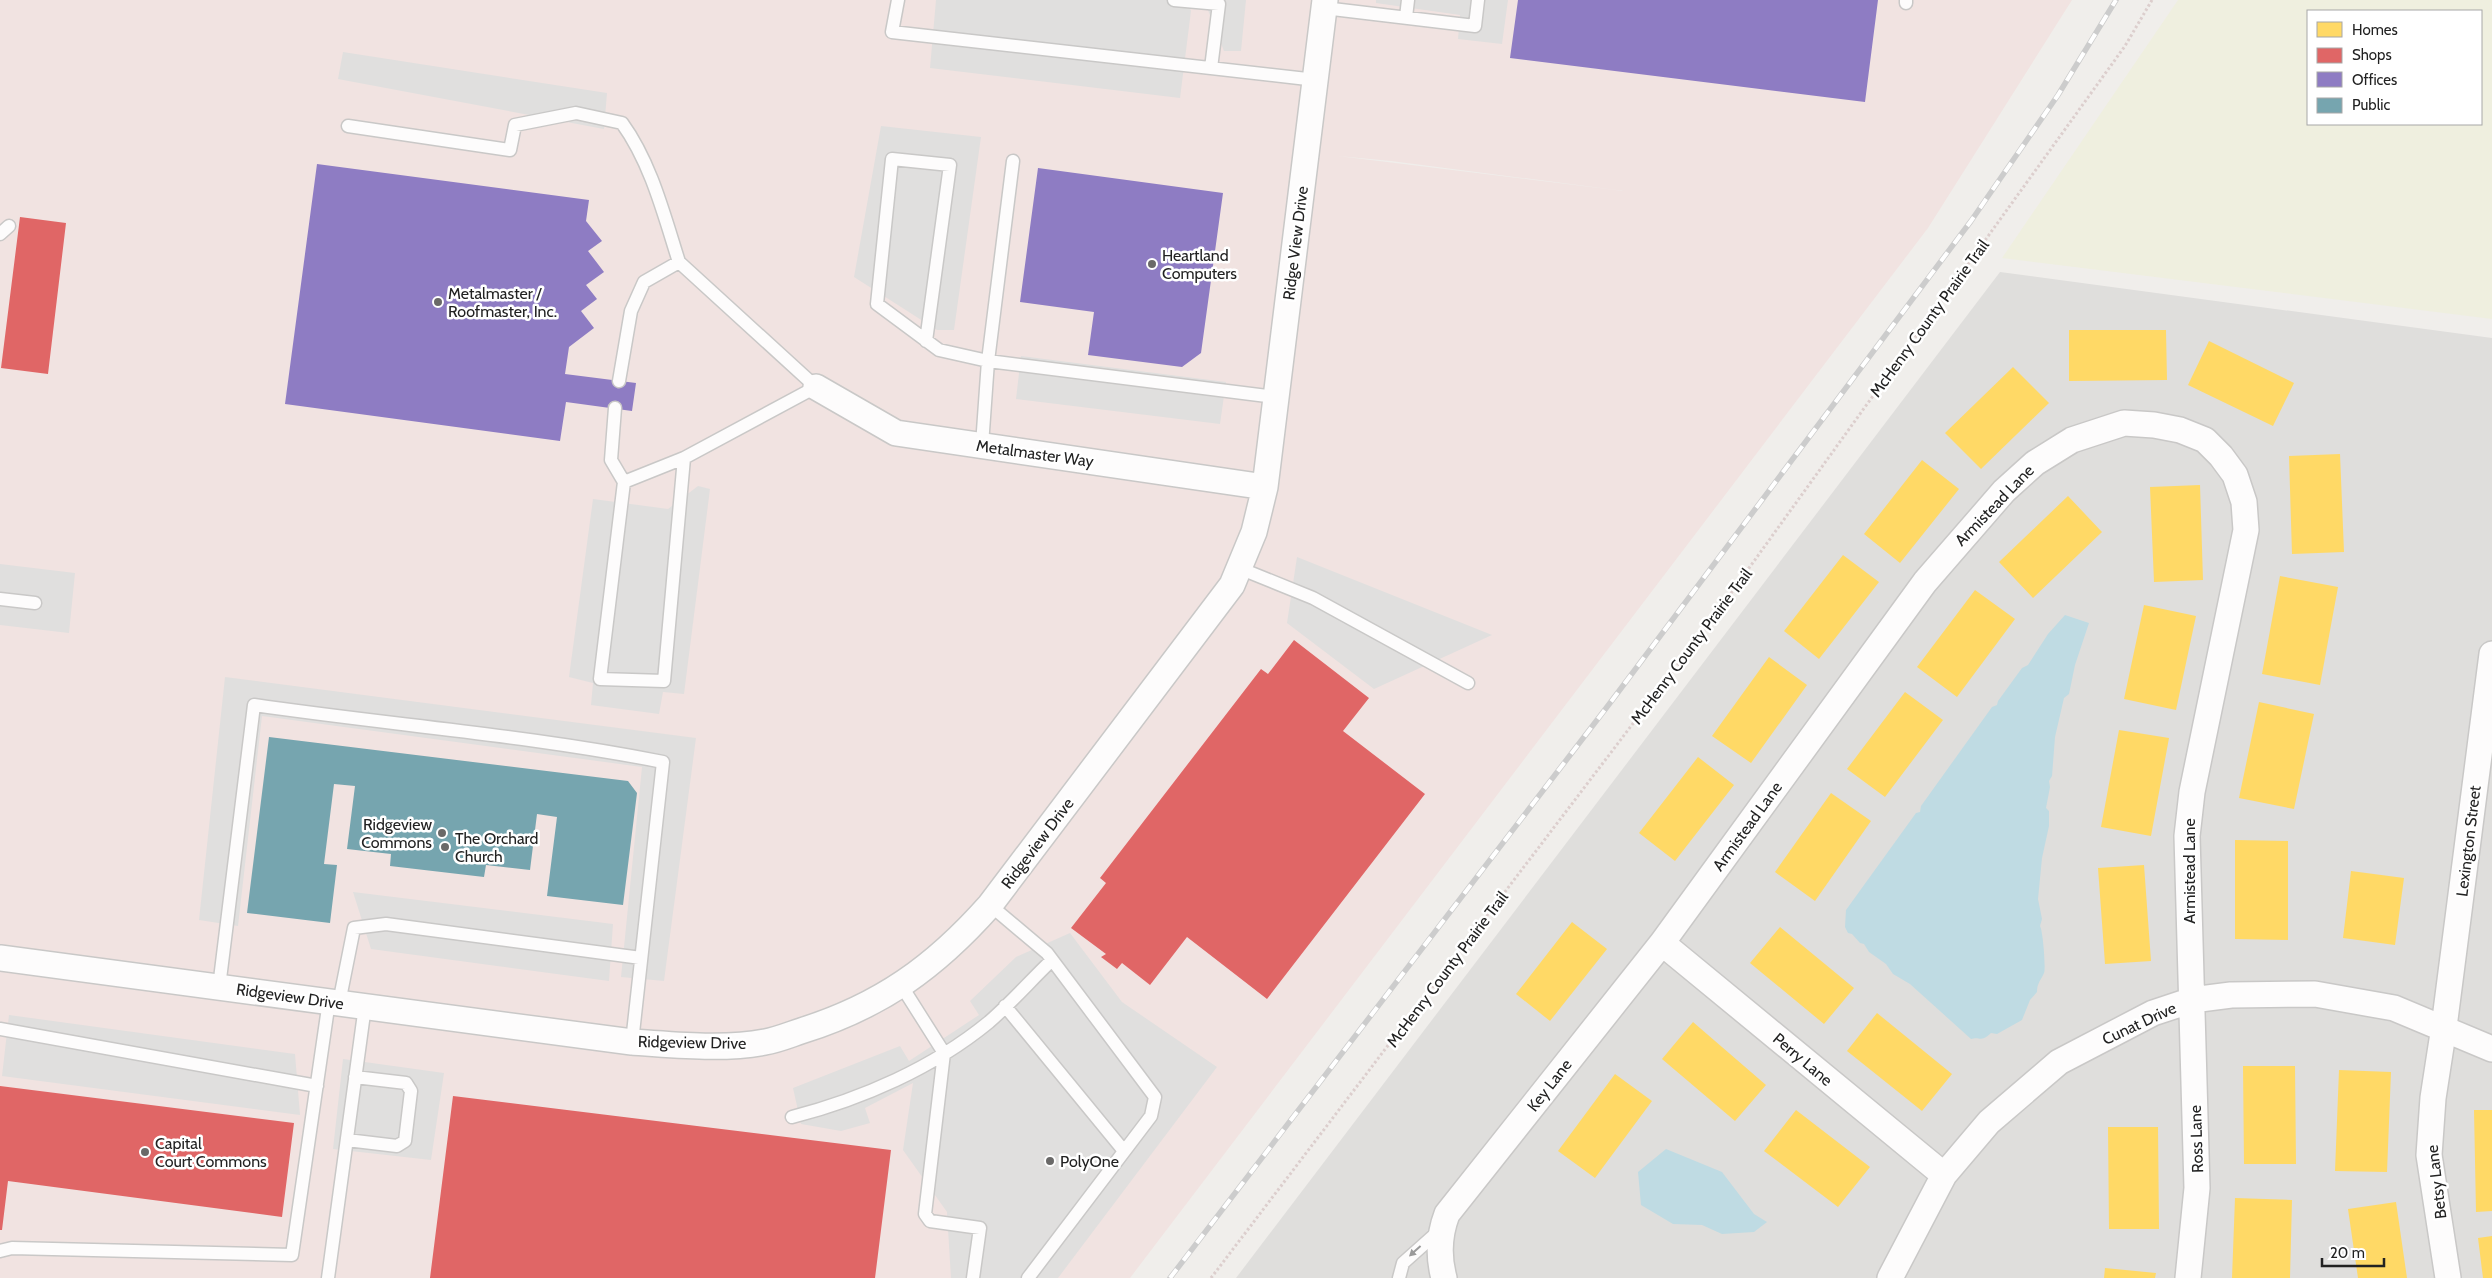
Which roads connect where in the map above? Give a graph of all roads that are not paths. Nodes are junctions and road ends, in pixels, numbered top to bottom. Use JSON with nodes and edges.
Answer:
{"nodes":[{"id":1,"x":898,"y":0,"type":"edge"},
{"id":2,"x":1174,"y":0,"type":"edge"},
{"id":3,"x":1408,"y":0,"type":"edge"},
{"id":4,"x":1478,"y":0,"type":"edge"},
{"id":5,"x":1219,"y":2,"type":"edge"},
{"id":6,"x":1325,"y":4,"type":"edge"},
{"id":7,"x":1406,"y":17,"type":"junction"},
{"id":8,"x":1211,"y":68,"type":"junction"},
{"id":9,"x":1316,"y":80,"type":"junction"},
{"id":10,"x":348,"y":126,"type":"dead end"},
{"id":11,"x":1013,"y":161,"type":"dead end"},
{"id":12,"x":679,"y":262,"type":"junction"},
{"id":13,"x":926,"y":341,"type":"junction"},
{"id":14,"x":988,"y":361,"type":"junction"},
{"id":15,"x":619,"y":380,"type":"dead end"},
{"id":16,"x":816,"y":387,"type":"junction"},
{"id":17,"x":1275,"y":397,"type":"junction"},
{"id":18,"x":615,"y":408,"type":"dead end"},
{"id":19,"x":982,"y":446,"type":"junction"},
{"id":20,"x":684,"y":458,"type":"junction"},
{"id":21,"x":624,"y":482,"type":"junction"},
{"id":22,"x":1265,"y":487,"type":"junction"},
{"id":23,"x":1239,"y":568,"type":"junction"},
{"id":24,"x":0,"y":599,"type":"edge"},
{"id":25,"x":35,"y":604,"type":"dead end"},
{"id":26,"x":2492,"y":654,"type":"edge"},
{"id":27,"x":1468,"y":683,"type":"dead end"},
{"id":28,"x":990,"y":905,"type":"junction"},
{"id":29,"x":1662,"y":942,"type":"junction"},
{"id":30,"x":0,"y":958,"type":"edge"},
{"id":31,"x":641,"y":958,"type":"junction"},
{"id":32,"x":1052,"y":960,"type":"junction"},
{"id":33,"x":901,"y":985,"type":"junction"},
{"id":34,"x":219,"y":987,"type":"junction"},
{"id":35,"x":2192,"y":1000,"type":"junction"},
{"id":36,"x":334,"y":1002,"type":"junction"},
{"id":37,"x":365,"y":1006,"type":"junction"},
{"id":38,"x":1005,"y":1006,"type":"junction"},
{"id":39,"x":2444,"y":1027,"type":"junction"},
{"id":40,"x":0,"y":1029,"type":"edge"},
{"id":41,"x":632,"y":1042,"type":"junction"},
{"id":42,"x":2492,"y":1049,"type":"edge"},
{"id":43,"x":944,"y":1053,"type":"junction"},
{"id":44,"x":355,"y":1077,"type":"junction"},
{"id":45,"x":317,"y":1086,"type":"junction"},
{"id":46,"x":792,"y":1118,"type":"dead end"},
{"id":47,"x":347,"y":1140,"type":"junction"},
{"id":48,"x":1124,"y":1151,"type":"junction"},
{"id":49,"x":1944,"y":1175,"type":"junction"},
{"id":50,"x":1440,"y":1230,"type":"junction"},
{"id":51,"x":0,"y":1251,"type":"edge"},
{"id":52,"x":328,"y":1278,"type":"edge"},
{"id":53,"x":973,"y":1278,"type":"edge"},
{"id":54,"x":1028,"y":1278,"type":"edge"},
{"id":55,"x":1399,"y":1278,"type":"edge"},
{"id":56,"x":1444,"y":1278,"type":"edge"},
{"id":57,"x":1890,"y":1278,"type":"edge"},
{"id":58,"x":2188,"y":1278,"type":"edge"},
{"id":59,"x":2448,"y":1278,"type":"edge"}],
"edges":[{"from":1,"to":8,"type":"lane"},
{"from":2,"to":5,"type":"lane"},
{"from":3,"to":7,"type":"lane"},
{"from":4,"to":7,"type":"lane"},
{"from":5,"to":8,"type":"lane"},
{"from":6,"to":7,"type":"lane"},
{"from":6,"to":9,"type":"street","name":"Ridge View Drive"},
{"from":8,"to":9,"type":"lane"},
{"from":9,"to":17,"type":"street","name":"Ridge View Drive"},
{"from":10,"to":12,"type":"lane"},
{"from":11,"to":14,"type":"lane"},
{"from":12,"to":15,"type":"lane"},
{"from":12,"to":16,"type":"lane"},
{"from":13,"to":13,"type":"lane"},
{"from":13,"to":14,"type":"lane"},
{"from":14,"to":17,"type":"lane"},
{"from":14,"to":19,"type":"lane"},
{"from":16,"to":19,"type":"street","name":"Metalmaster Way"},
{"from":16,"to":20,"type":"lane"},
{"from":17,"to":22,"type":"street","name":"Ridge View Drive"},
{"from":18,"to":21,"type":"lane"},
{"from":19,"to":22,"type":"street","name":"Metalmaster Way"},
{"from":20,"to":21,"type":"lane"},
{"from":20,"to":21,"type":"lane"},
{"from":22,"to":23,"type":"street","name":"Ridgeview Drive"},
{"from":23,"to":27,"type":"lane"},
{"from":23,"to":28,"type":"street","name":"Ridgeview Drive"},
{"from":24,"to":25,"type":"lane"},
{"from":26,"to":39,"type":"street","name":"Lexington Street"},
{"from":28,"to":32,"type":"lane"},
{"from":28,"to":33,"type":"street","name":"Ridgeview Drive"},
{"from":29,"to":35,"type":"street","name":"Armistead Lane"},
{"from":29,"to":49,"type":"street","name":"Perry Lane"},
{"from":29,"to":50,"type":"street","name":"Key Lane"},
{"from":30,"to":34,"type":"street","name":"Ridgeview Drive"},
{"from":31,"to":34,"type":"lane"},
{"from":31,"to":36,"type":"lane"},
{"from":31,"to":41,"type":"lane"},
{"from":32,"to":38,"type":"lane"},
{"from":32,"to":48,"type":"lane"},
{"from":33,"to":41,"type":"street","name":"Ridgeview Drive"},
{"from":33,"to":43,"type":"lane"},
{"from":34,"to":36,"type":"street","name":"Ridgeview Drive"},
{"from":35,"to":39,"type":"street","name":"Cunat Drive"},
{"from":35,"to":49,"type":"street","name":"Cunat Drive"},
{"from":35,"to":58,"type":"street","name":"Ross Lane"},
{"from":36,"to":37,"type":"street","name":"Ridgeview Drive"},
{"from":36,"to":45,"type":"lane"},
{"from":37,"to":41,"type":"street","name":"Ridgeview Drive"},
{"from":37,"to":44,"type":"lane"},
{"from":38,"to":43,"type":"lane"},
{"from":38,"to":48,"type":"lane"},
{"from":39,"to":42,"type":"street","name":"Cunat Drive"},
{"from":39,"to":59,"type":"street","name":"Betsy Lane"},
{"from":40,"to":45,"type":"lane"},
{"from":43,"to":46,"type":"lane"},
{"from":43,"to":53,"type":"lane"},
{"from":44,"to":47,"type":"lane"},
{"from":44,"to":47,"type":"lane"},
{"from":45,"to":51,"type":"lane"},
{"from":47,"to":52,"type":"lane"},
{"from":48,"to":54,"type":"lane"},
{"from":49,"to":57,"type":"street","name":"Cunat Drive"},
{"from":50,"to":55,"type":"lane","name":"Key Lane","one_way":true},
{"from":50,"to":56,"type":"street","name":"Key Lane"}]}
